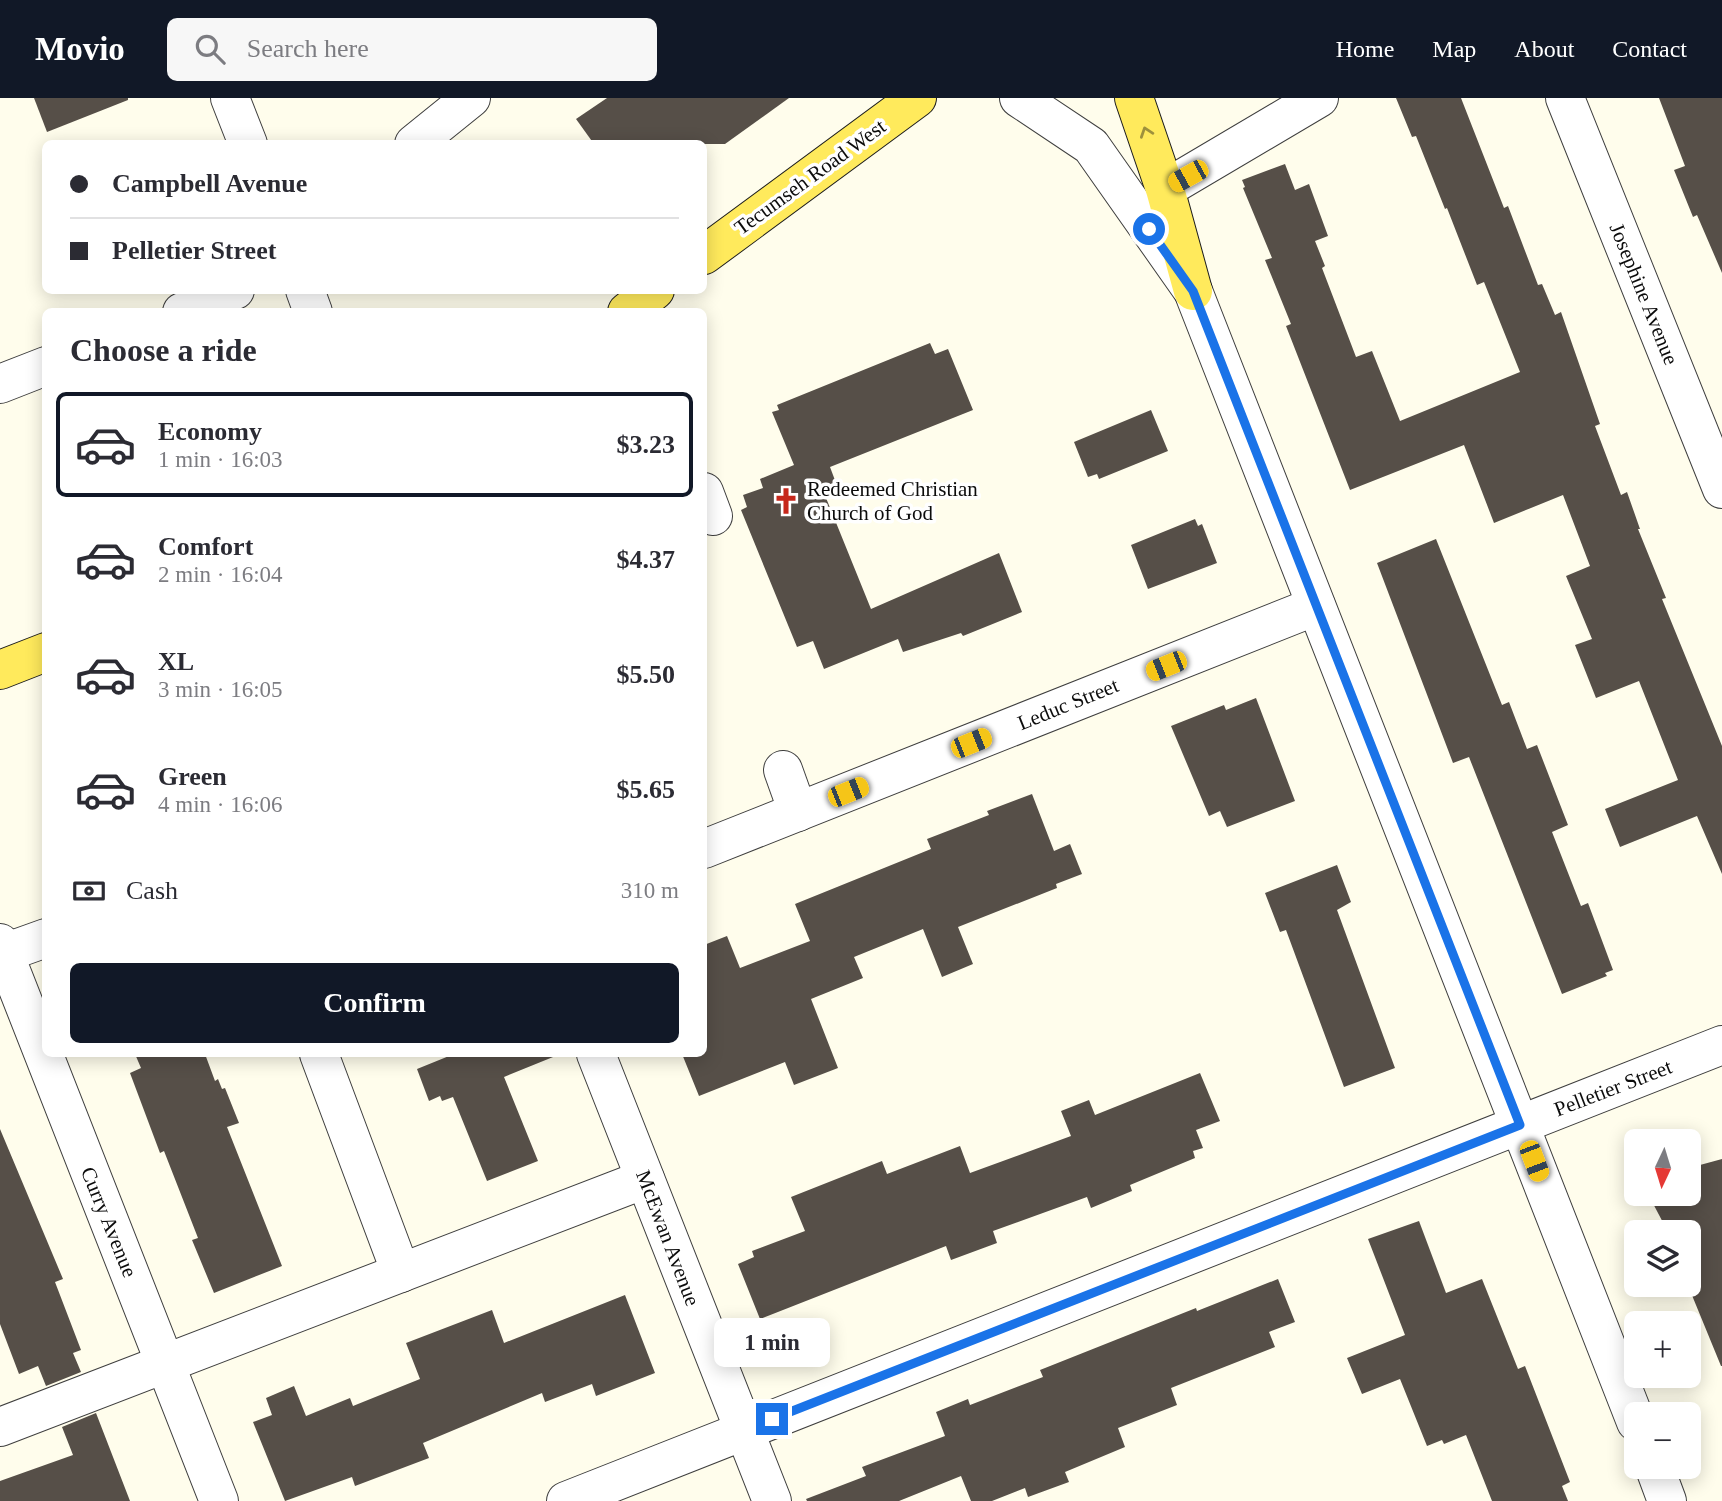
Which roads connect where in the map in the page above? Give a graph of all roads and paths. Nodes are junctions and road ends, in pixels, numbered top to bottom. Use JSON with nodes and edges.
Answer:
{"nodes":[{"id":1,"x":230,"y":98,"type":"edge"},
{"id":2,"x":471,"y":98,"type":"edge"},
{"id":3,"x":917,"y":98,"type":"edge"},
{"id":4,"x":1019,"y":98,"type":"edge"},
{"id":5,"x":1134,"y":98,"type":"edge"},
{"id":6,"x":1319,"y":98,"type":"edge"},
{"id":7,"x":1565,"y":98,"type":"edge"},
{"id":8,"x":246,"y":140,"type":"edge"},
{"id":9,"x":419,"y":140,"type":"edge"},
{"id":10,"x":1166,"y":189,"type":"junction"},
{"id":11,"x":707,"y":253,"type":"edge"},
{"id":12,"x":1193,"y":291,"type":"junction"},
{"id":13,"x":225,"y":294,"type":"edge"},
{"id":14,"x":192,"y":308,"type":"edge"},
{"id":15,"x":42,"y":368,"type":"edge"},
{"id":16,"x":0,"y":384,"type":"edge"},
{"id":17,"x":1722,"y":489,"type":"edge"},
{"id":18,"x":1316,"y":606,"type":"junction"},
{"id":19,"x":42,"y":654,"type":"edge"},
{"id":20,"x":0,"y":670,"type":"edge"},
{"id":21,"x":783,"y":771,"type":"dead end"},
{"id":22,"x":798,"y":812,"type":"junction"},
{"id":23,"x":707,"y":848,"type":"edge"},
{"id":24,"x":42,"y":942,"type":"edge"},
{"id":25,"x":14,"y":972,"type":"edge"},
{"id":26,"x":42,"y":1045,"type":"edge"},
{"id":27,"x":1722,"y":1045,"type":"edge"},
{"id":28,"x":47,"y":1057,"type":"edge"},
{"id":29,"x":320,"y":1057,"type":"edge"},
{"id":30,"x":597,"y":1057,"type":"edge"},
{"id":31,"x":1520,"y":1125,"type":"junction"},
{"id":32,"x":645,"y":1179,"type":"junction"},
{"id":33,"x":401,"y":1273,"type":"junction"},
{"id":34,"x":165,"y":1363,"type":"junction"},
{"id":35,"x":1628,"y":1402,"type":"edge"},
{"id":36,"x":0,"y":1427,"type":"edge"},
{"id":37,"x":744,"y":1431,"type":"junction"},
{"id":38,"x":1659,"y":1479,"type":"edge"},
{"id":39,"x":219,"y":1501,"type":"edge"},
{"id":40,"x":566,"y":1501,"type":"edge"},
{"id":41,"x":772,"y":1501,"type":"edge"},
{"id":42,"x":1667,"y":1501,"type":"edge"}],
"edges":[{"from":1,"to":8,"type":"street"},
{"from":2,"to":9,"type":"street"},
{"from":3,"to":11,"type":"main road","name":"Tecumseh Road West"},
{"from":4,"to":12,"type":"street"},
{"from":10,"to":5,"type":"main road","one_way":true},
{"from":6,"to":10,"type":"street"},
{"from":7,"to":17,"type":"street","name":"Josephine Avenue"},
{"from":10,"to":12,"type":"main road"},
{"from":12,"to":18,"type":"street"},
{"from":13,"to":14,"type":"street"},
{"from":15,"to":16,"type":"street"},
{"from":18,"to":22,"type":"street","name":"Leduc Street"},
{"from":18,"to":31,"type":"street"},
{"from":19,"to":20,"type":"main road"},
{"from":21,"to":22,"type":"street"},
{"from":22,"to":23,"type":"street","name":"Leduc Street"},
{"from":24,"to":25,"type":"street"},
{"from":25,"to":26,"type":"street","name":"Curry Avenue"},
{"from":27,"to":31,"type":"street","name":"Pelletier Street"},
{"from":28,"to":34,"type":"street","name":"Curry Avenue"},
{"from":29,"to":33,"type":"street"},
{"from":30,"to":32,"type":"street","name":"McEwan Avenue"},
{"from":31,"to":35,"type":"street"},
{"from":31,"to":37,"type":"street","name":"Pelletier Street"},
{"from":32,"to":33,"type":"street"},
{"from":32,"to":37,"type":"street","name":"McEwan Avenue"},
{"from":33,"to":34,"type":"street"},
{"from":34,"to":36,"type":"street"},
{"from":34,"to":39,"type":"street","name":"Curry Avenue"},
{"from":37,"to":40,"type":"street","name":"Pelletier Street"},
{"from":37,"to":41,"type":"street","name":"McEwan Avenue"},
{"from":38,"to":42,"type":"street"}]}
